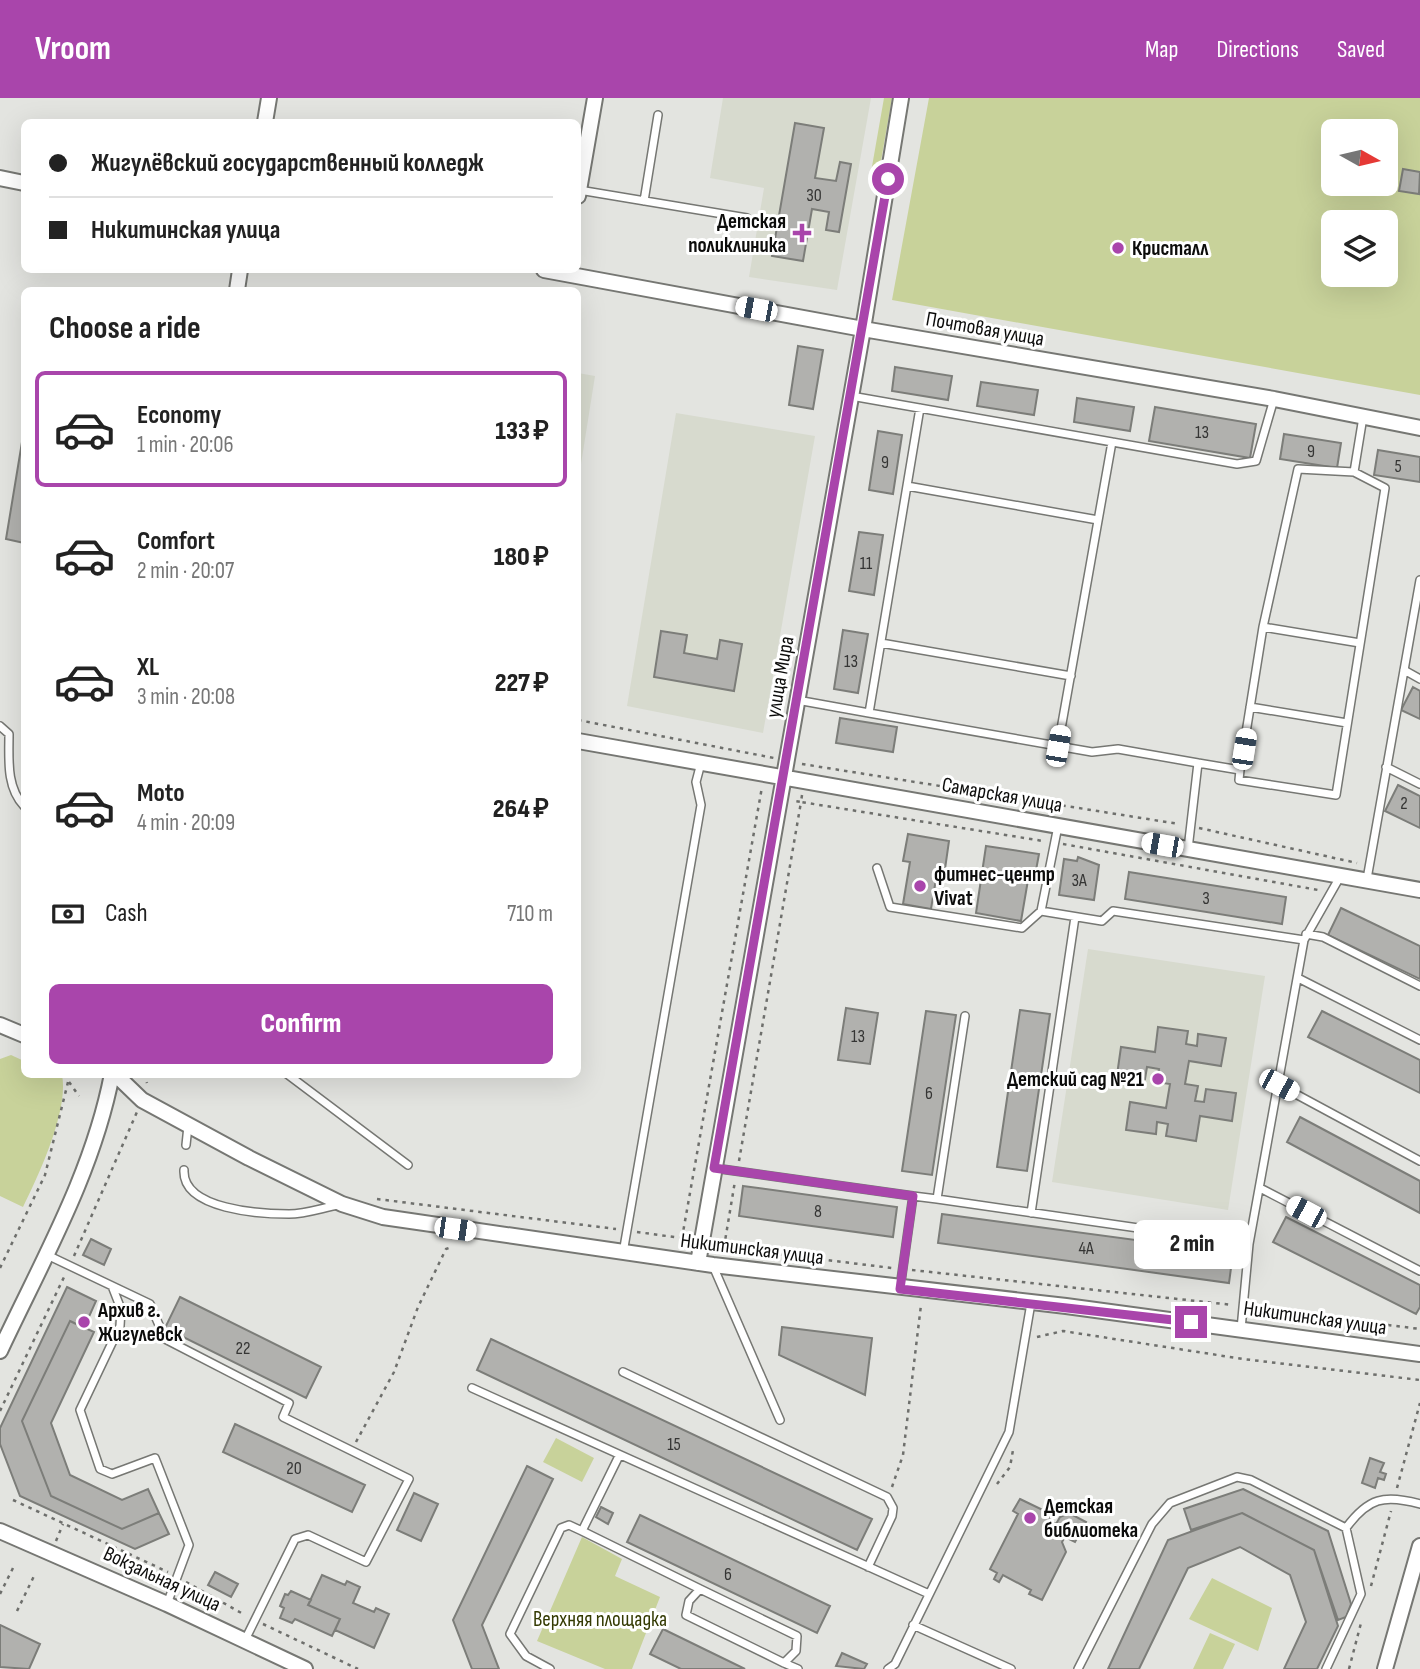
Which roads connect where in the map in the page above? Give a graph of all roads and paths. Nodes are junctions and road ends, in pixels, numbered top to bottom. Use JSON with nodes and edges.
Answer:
{"nodes":[{"id":1,"x":269,"y":98,"type":"edge"},
{"id":2,"x":595,"y":98,"type":"edge"},
{"id":3,"x":901,"y":98,"type":"edge"},
{"id":4,"x":658,"y":115,"type":"dead end"},
{"id":5,"x":266,"y":119,"type":"edge"},
{"id":6,"x":581,"y":174,"type":"edge"},
{"id":7,"x":0,"y":179,"type":"edge"},
{"id":8,"x":21,"y":182,"type":"edge"},
{"id":9,"x":581,"y":190,"type":"edge"},
{"id":10,"x":644,"y":201,"type":"junction"},
{"id":11,"x":747,"y":218,"type":"dead end"},
{"id":12,"x":573,"y":273,"type":"edge"},
{"id":13,"x":863,"y":329,"type":"junction"},
{"id":14,"x":850,"y":396,"type":"junction"},
{"id":15,"x":1274,"y":400,"type":"junction"},
{"id":16,"x":920,"y":408,"type":"junction"},
{"id":17,"x":1364,"y":416,"type":"junction"},
{"id":18,"x":1420,"y":428,"type":"edge"},
{"id":19,"x":1112,"y":442,"type":"junction"},
{"id":20,"x":1354,"y":472,"type":"junction"},
{"id":21,"x":907,"y":486,"type":"junction"},
{"id":22,"x":1098,"y":520,"type":"junction"},
{"id":23,"x":1420,"y":580,"type":"edge"},
{"id":24,"x":1417,"y":618,"type":"edge"},
{"id":25,"x":1263,"y":626,"type":"junction"},
{"id":26,"x":881,"y":643,"type":"junction"},
{"id":27,"x":1360,"y":643,"type":"junction"},
{"id":28,"x":1404,"y":670,"type":"junction"},
{"id":29,"x":1071,"y":676,"type":"junction"},
{"id":30,"x":1420,"y":679,"type":"edge"},
{"id":31,"x":797,"y":700,"type":"junction"},
{"id":32,"x":1250,"y":708,"type":"junction"},
{"id":33,"x":869,"y":713,"type":"junction"},
{"id":34,"x":581,"y":721,"type":"edge"},
{"id":35,"x":1347,"y":723,"type":"junction"},
{"id":36,"x":0,"y":726,"type":"edge"},
{"id":37,"x":581,"y":742,"type":"edge"},
{"id":38,"x":1058,"y":746,"type":"junction"},
{"id":39,"x":777,"y":760,"type":"dead end"},
{"id":40,"x":701,"y":762,"type":"junction"},
{"id":41,"x":795,"y":763,"type":"dead end"},
{"id":42,"x":1198,"y":764,"type":"junction"},
{"id":43,"x":1386,"y":767,"type":"junction"},
{"id":44,"x":1240,"y":770,"type":"junction"},
{"id":45,"x":784,"y":778,"type":"junction"},
{"id":46,"x":762,"y":784,"type":"dead end"},
{"id":47,"x":1420,"y":784,"type":"edge"},
{"id":48,"x":803,"y":792,"type":"dead end"},
{"id":49,"x":21,"y":801,"type":"edge"},
{"id":50,"x":790,"y":801,"type":"dead end"},
{"id":51,"x":801,"y":802,"type":"junction"},
{"id":52,"x":1058,"y":826,"type":"junction"},
{"id":53,"x":1191,"y":826,"type":"junction"},
{"id":54,"x":1188,"y":849,"type":"junction"},
{"id":55,"x":877,"y":868,"type":"dead end"},
{"id":56,"x":1368,"y":873,"type":"junction"},
{"id":57,"x":1341,"y":875,"type":"junction"},
{"id":58,"x":1420,"y":890,"type":"edge"},
{"id":59,"x":1041,"y":911,"type":"junction"},
{"id":60,"x":1075,"y":917,"type":"junction"},
{"id":61,"x":1305,"y":937,"type":"junction"},
{"id":62,"x":1298,"y":978,"type":"junction"},
{"id":63,"x":1420,"y":986,"type":"edge"},
{"id":64,"x":964,"y":1016,"type":"dead end"},
{"id":65,"x":0,"y":1025,"type":"edge"},
{"id":66,"x":21,"y":1034,"type":"edge"},
{"id":67,"x":1420,"y":1040,"type":"edge"},
{"id":68,"x":70,"y":1078,"type":"edge"},
{"id":69,"x":112,"y":1078,"type":"edge"},
{"id":70,"x":117,"y":1078,"type":"edge"},
{"id":71,"x":146,"y":1078,"type":"edge"},
{"id":72,"x":292,"y":1078,"type":"edge"},
{"id":73,"x":69,"y":1082,"type":"junction"},
{"id":74,"x":1279,"y":1085,"type":"junction"},
{"id":75,"x":150,"y":1087,"type":"dead end"},
{"id":76,"x":79,"y":1096,"type":"dead end"},
{"id":77,"x":188,"y":1125,"type":"junction"},
{"id":78,"x":186,"y":1146,"type":"dead end"},
{"id":79,"x":1420,"y":1161,"type":"edge"},
{"id":80,"x":408,"y":1165,"type":"dead end"},
{"id":81,"x":714,"y":1168,"type":"junction"},
{"id":82,"x":184,"y":1170,"type":"dead end"},
{"id":83,"x":737,"y":1171,"type":"junction"},
{"id":84,"x":1260,"y":1188,"type":"junction"},
{"id":85,"x":913,"y":1196,"type":"junction"},
{"id":86,"x":372,"y":1198,"type":"dead end"},
{"id":87,"x":937,"y":1199,"type":"junction"},
{"id":88,"x":342,"y":1204,"type":"junction"},
{"id":89,"x":1031,"y":1213,"type":"junction"},
{"id":90,"x":627,"y":1231,"type":"junction"},
{"id":91,"x":682,"y":1238,"type":"junction"},
{"id":92,"x":689,"y":1240,"type":"dead end"},
{"id":93,"x":1250,"y":1244,"type":"junction"},
{"id":94,"x":719,"y":1247,"type":"dead end"},
{"id":95,"x":449,"y":1248,"type":"dead end"},
{"id":96,"x":724,"y":1248,"type":"junction"},
{"id":97,"x":623,"y":1253,"type":"junction"},
{"id":98,"x":45,"y":1254,"type":"junction"},
{"id":99,"x":705,"y":1264,"type":"junction"},
{"id":100,"x":0,"y":1268,"type":"edge"},
{"id":101,"x":903,"y":1270,"type":"junction"},
{"id":102,"x":1420,"y":1271,"type":"edge"},
{"id":103,"x":111,"y":1285,"type":"junction"},
{"id":104,"x":900,"y":1289,"type":"junction"},
{"id":105,"x":923,"y":1291,"type":"junction"},
{"id":106,"x":1031,"y":1303,"type":"junction"},
{"id":107,"x":1245,"y":1307,"type":"junction"},
{"id":108,"x":1241,"y":1329,"type":"junction"},
{"id":109,"x":1420,"y":1329,"type":"edge"},
{"id":110,"x":1063,"y":1331,"type":"dead end"},
{"id":111,"x":0,"y":1351,"type":"edge"},
{"id":112,"x":1420,"y":1354,"type":"edge"},
{"id":113,"x":623,"y":1372,"type":"dead end"},
{"id":114,"x":1420,"y":1380,"type":"edge"},
{"id":115,"x":472,"y":1388,"type":"dead end"},
{"id":116,"x":1420,"y":1403,"type":"edge"},
{"id":117,"x":780,"y":1420,"type":"dead end"},
{"id":118,"x":352,"y":1450,"type":"junction"},
{"id":119,"x":619,"y":1456,"type":"junction"},
{"id":120,"x":1395,"y":1497,"type":"junction"},
{"id":121,"x":888,"y":1498,"type":"junction"},
{"id":122,"x":1420,"y":1504,"type":"edge"},
{"id":123,"x":64,"y":1523,"type":"dead end"},
{"id":124,"x":1346,"y":1528,"type":"junction"},
{"id":125,"x":0,"y":1531,"type":"edge"},
{"id":126,"x":582,"y":1531,"type":"junction"},
{"id":127,"x":1420,"y":1546,"type":"edge"},
{"id":128,"x":54,"y":1547,"type":"dead end"},
{"id":129,"x":15,"y":1564,"type":"dead end"},
{"id":130,"x":868,"y":1567,"type":"junction"},
{"id":131,"x":35,"y":1574,"type":"dead end"},
{"id":132,"x":700,"y":1589,"type":"junction"},
{"id":133,"x":1370,"y":1590,"type":"dead end"},
{"id":134,"x":0,"y":1594,"type":"edge"},
{"id":135,"x":929,"y":1594,"type":"junction"},
{"id":136,"x":167,"y":1604,"type":"junction"},
{"id":137,"x":17,"y":1611,"type":"dead end"},
{"id":138,"x":1363,"y":1616,"type":"dead end"},
{"id":139,"x":913,"y":1625,"type":"junction"},
{"id":140,"x":245,"y":1640,"type":"junction"},
{"id":141,"x":784,"y":1663,"type":"junction"},
{"id":142,"x":305,"y":1669,"type":"edge"},
{"id":143,"x":550,"y":1669,"type":"edge"},
{"id":144,"x":799,"y":1669,"type":"edge"},
{"id":145,"x":888,"y":1669,"type":"edge"},
{"id":146,"x":1011,"y":1669,"type":"edge"},
{"id":147,"x":1078,"y":1669,"type":"edge"},
{"id":148,"x":1326,"y":1669,"type":"edge"},
{"id":149,"x":1349,"y":1669,"type":"edge"},
{"id":150,"x":1385,"y":1669,"type":"edge"}],
"edges":[{"from":1,"to":5,"type":"street"},
{"from":2,"to":6,"type":"street"},
{"from":3,"to":13,"type":"street","name":"улица Мира"},
{"from":4,"to":10,"type":"lane"},
{"from":7,"to":8,"type":"street"},
{"from":9,"to":10,"type":"lane"},
{"from":10,"to":11,"type":"lane"},
{"from":12,"to":13,"type":"street","name":"Почтовая улица"},
{"from":13,"to":14,"type":"street","name":"улица Мира"},
{"from":13,"to":15,"type":"street","name":"Почтовая улица"},
{"from":14,"to":16,"type":"lane"},
{"from":14,"to":31,"type":"street","name":"улица Мира"},
{"from":15,"to":17,"type":"street","name":"Почтовая улица"},
{"from":15,"to":19,"type":"lane"},
{"from":16,"to":19,"type":"lane"},
{"from":16,"to":21,"type":"lane"},
{"from":17,"to":18,"type":"street","name":"Почтовая улица"},
{"from":17,"to":20,"type":"lane"},
{"from":19,"to":22,"type":"lane"},
{"from":20,"to":25,"type":"lane"},
{"from":20,"to":27,"type":"lane"},
{"from":21,"to":22,"type":"lane"},
{"from":21,"to":26,"type":"lane"},
{"from":22,"to":29,"type":"lane"},
{"from":23,"to":24,"type":"lane"},
{"from":24,"to":28,"type":"lane"},
{"from":25,"to":27,"type":"lane"},
{"from":25,"to":32,"type":"lane"},
{"from":26,"to":29,"type":"lane"},
{"from":26,"to":33,"type":"lane"},
{"from":27,"to":35,"type":"lane"},
{"from":28,"to":30,"type":"lane"},
{"from":28,"to":43,"type":"lane"},
{"from":29,"to":38,"type":"lane"},
{"from":31,"to":33,"type":"lane"},
{"from":31,"to":45,"type":"street","name":"улица Мира"},
{"from":32,"to":35,"type":"lane"},
{"from":32,"to":44,"type":"lane"},
{"from":33,"to":38,"type":"lane"},
{"from":34,"to":39,"type":"path"},
{"from":35,"to":44,"type":"lane"},
{"from":36,"to":49,"type":"lane"},
{"from":37,"to":40,"type":"street","name":"Самарская улица"},
{"from":38,"to":42,"type":"lane"},
{"from":40,"to":45,"type":"street","name":"Самарская улица"},
{"from":40,"to":90,"type":"lane"},
{"from":41,"to":53,"type":"path"},
{"from":42,"to":44,"type":"lane"},
{"from":42,"to":53,"type":"lane"},
{"from":43,"to":47,"type":"lane"},
{"from":43,"to":56,"type":"lane"},
{"from":45,"to":52,"type":"street","name":"Самарская улица"},
{"from":45,"to":81,"type":"street","name":"улица Мира"},
{"from":46,"to":91,"type":"path"},
{"from":48,"to":51,"type":"path"},
{"from":50,"to":51,"type":"path"},
{"from":51,"to":83,"type":"path"},
{"from":52,"to":54,"type":"street","name":"Самарская улица"},
{"from":52,"to":59,"type":"lane"},
{"from":53,"to":54,"type":"lane"},
{"from":53,"to":56,"type":"path"},
{"from":54,"to":57,"type":"street","name":"Самарская улица"},
{"from":55,"to":59,"type":"lane"},
{"from":56,"to":57,"type":"street","name":"Самарская улица"},
{"from":56,"to":58,"type":"street","name":"Самарская улица"},
{"from":57,"to":61,"type":"lane"},
{"from":59,"to":60,"type":"lane"},
{"from":60,"to":61,"type":"lane"},
{"from":60,"to":89,"type":"lane"},
{"from":61,"to":62,"type":"lane"},
{"from":61,"to":63,"type":"lane"},
{"from":62,"to":67,"type":"lane"},
{"from":62,"to":74,"type":"lane"},
{"from":64,"to":87,"type":"lane"},
{"from":65,"to":66,"type":"street"},
{"from":68,"to":73,"type":"path"},
{"from":69,"to":98,"type":"street"},
{"from":70,"to":77,"type":"street","name":"Никитинская улица"},
{"from":71,"to":75,"type":"path"},
{"from":72,"to":80,"type":"lane"},
{"from":73,"to":76,"type":"path"},
{"from":73,"to":100,"type":"path"},
{"from":74,"to":79,"type":"lane"},
{"from":74,"to":84,"type":"lane"},
{"from":77,"to":78,"type":"lane"},
{"from":77,"to":88,"type":"street","name":"Никитинская улица"},
{"from":81,"to":83,"type":"lane"},
{"from":81,"to":99,"type":"street","name":"улица Мира"},
{"from":82,"to":88,"type":"lane"},
{"from":83,"to":85,"type":"lane"},
{"from":83,"to":96,"type":"path"},
{"from":84,"to":93,"type":"lane"},
{"from":84,"to":102,"type":"lane"},
{"from":85,"to":87,"type":"lane"},
{"from":85,"to":101,"type":"lane"},
{"from":86,"to":90,"type":"path"},
{"from":87,"to":89,"type":"lane"},
{"from":88,"to":97,"type":"street","name":"Никитинская улица"},
{"from":89,"to":93,"type":"lane"},
{"from":90,"to":91,"type":"path"},
{"from":90,"to":97,"type":"lane"},
{"from":91,"to":92,"type":"path"},
{"from":93,"to":107,"type":"lane"},
{"from":94,"to":96,"type":"path"},
{"from":95,"to":118,"type":"path"},
{"from":96,"to":101,"type":"path"},
{"from":97,"to":99,"type":"street","name":"Никитинская улица"},
{"from":98,"to":103,"type":"lane"},
{"from":98,"to":111,"type":"street"},
{"from":99,"to":104,"type":"street","name":"Никитинская улица"},
{"from":99,"to":117,"type":"lane"},
{"from":101,"to":104,"type":"lane"},
{"from":101,"to":107,"type":"path"},
{"from":103,"to":118,"type":"lane"},
{"from":103,"to":136,"type":"lane"},
{"from":104,"to":105,"type":"street","name":"Никитинская улица"},
{"from":105,"to":106,"type":"street","name":"Никитинская улица"},
{"from":105,"to":121,"type":"path"},
{"from":106,"to":108,"type":"street","name":"Никитинская улица"},
{"from":106,"to":135,"type":"lane"},
{"from":107,"to":108,"type":"lane"},
{"from":107,"to":109,"type":"path"},
{"from":108,"to":112,"type":"street","name":"Никитинская улица"},
{"from":110,"to":114,"type":"path"},
{"from":113,"to":121,"type":"lane"},
{"from":115,"to":119,"type":"lane"},
{"from":116,"to":120,"type":"path"},
{"from":118,"to":140,"type":"lane"},
{"from":119,"to":126,"type":"lane"},
{"from":119,"to":130,"type":"lane"},
{"from":120,"to":122,"type":"lane"},
{"from":120,"to":124,"type":"lane"},
{"from":120,"to":133,"type":"path"},
{"from":121,"to":130,"type":"lane"},
{"from":123,"to":128,"type":"path"},
{"from":124,"to":147,"type":"lane"},
{"from":124,"to":148,"type":"lane"},
{"from":125,"to":136,"type":"street","name":"Вокзальная улица"},
{"from":126,"to":132,"type":"lane"},
{"from":126,"to":143,"type":"lane"},
{"from":127,"to":150,"type":"street"},
{"from":129,"to":134,"type":"path"},
{"from":130,"to":135,"type":"lane"},
{"from":131,"to":137,"type":"path"},
{"from":132,"to":141,"type":"lane"},
{"from":132,"to":141,"type":"lane"},
{"from":135,"to":139,"type":"lane"},
{"from":136,"to":140,"type":"street","name":"Вокзальная улица"},
{"from":138,"to":149,"type":"path"},
{"from":139,"to":145,"type":"lane"},
{"from":139,"to":146,"type":"lane"},
{"from":140,"to":142,"type":"street","name":"Вокзальная улица"},
{"from":141,"to":144,"type":"lane"}]}
